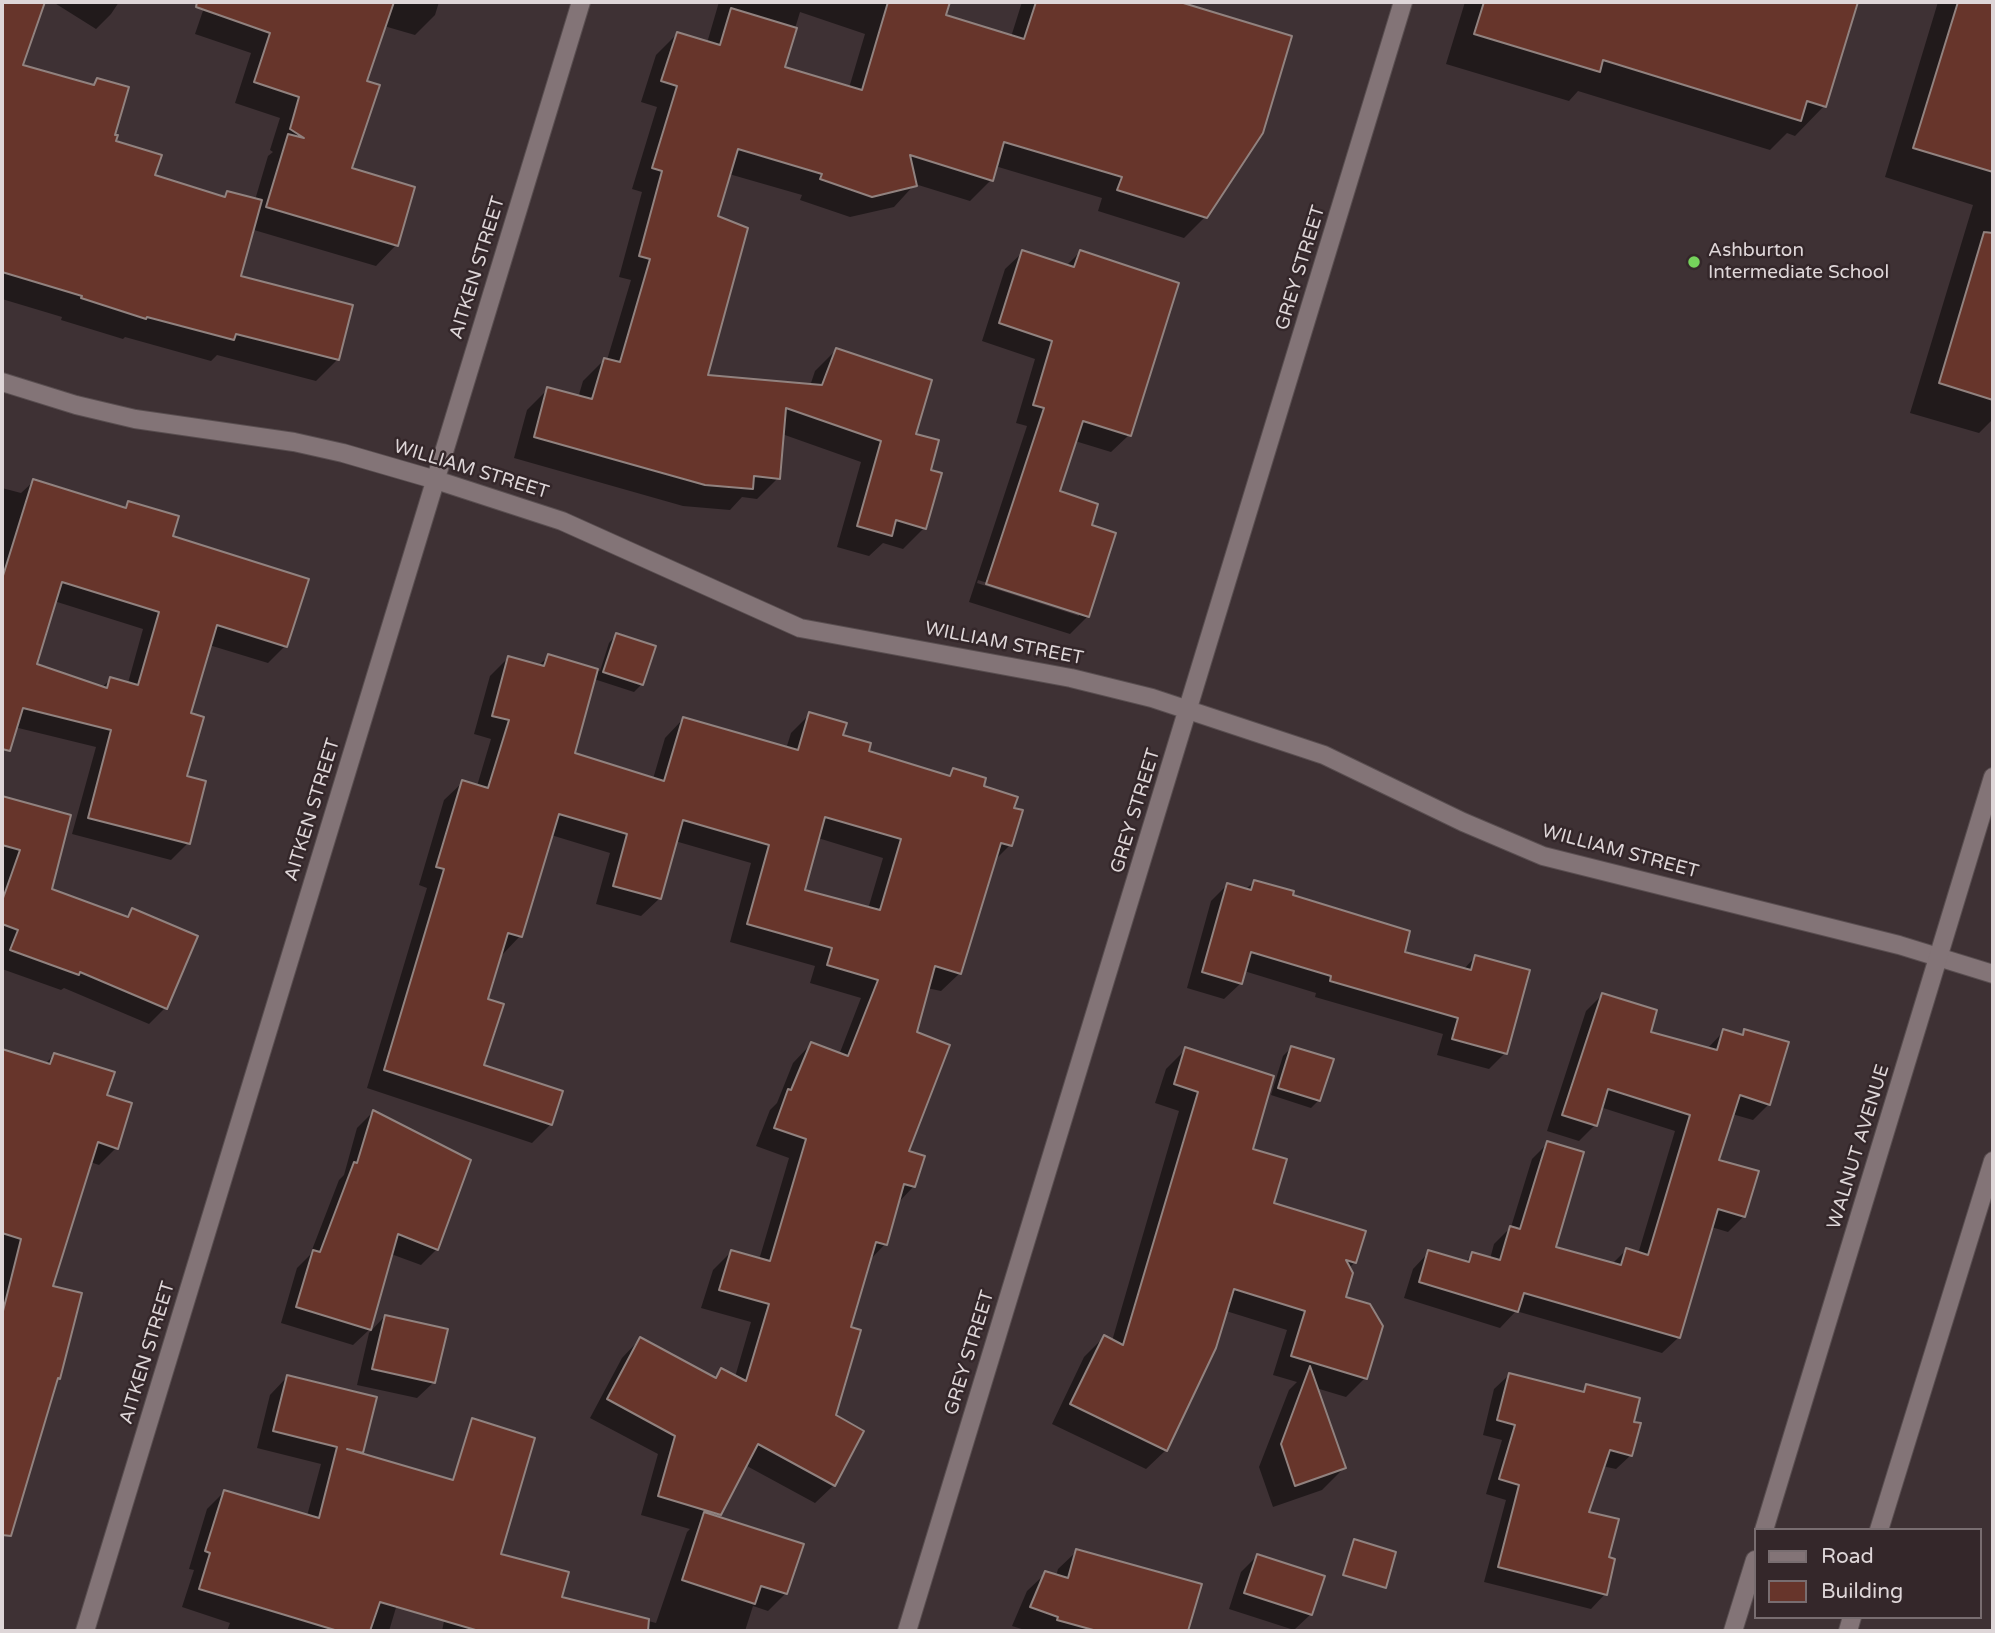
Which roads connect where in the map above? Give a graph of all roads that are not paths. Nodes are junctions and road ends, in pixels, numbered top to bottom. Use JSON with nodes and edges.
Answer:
{"nodes":[{"id":1,"x":581,"y":2,"type":"edge"},
{"id":2,"x":1403,"y":2,"type":"edge"},
{"id":3,"x":2,"y":382,"type":"edge"},
{"id":4,"x":436,"y":480,"type":"junction"},
{"id":5,"x":1188,"y":711,"type":"junction"},
{"id":6,"x":1993,"y":776,"type":"edge"},
{"id":7,"x":1939,"y":957,"type":"junction"},
{"id":8,"x":1993,"y":974,"type":"edge"},
{"id":9,"x":1993,"y":1161,"type":"edge"},
{"id":10,"x":1766,"y":1528,"type":"edge"},
{"id":11,"x":1880,"y":1528,"type":"edge"},
{"id":12,"x":1754,"y":1563,"type":"edge"},
{"id":13,"x":85,"y":1631,"type":"edge"},
{"id":14,"x":907,"y":1631,"type":"edge"},
{"id":15,"x":1734,"y":1631,"type":"edge"}],
"edges":[{"from":1,"to":4,"type":"street","name":"AITKEN STREET"},
{"from":2,"to":5,"type":"street","name":"GREY STREET"},
{"from":3,"to":4,"type":"street","name":"WILLIAM STREET"},
{"from":4,"to":5,"type":"street","name":"WILLIAM STREET"},
{"from":4,"to":13,"type":"street","name":"AITKEN STREET"},
{"from":5,"to":7,"type":"street","name":"WILLIAM STREET"},
{"from":5,"to":14,"type":"street","name":"GREY STREET"},
{"from":6,"to":7,"type":"street","name":"WALNUT AVENUE"},
{"from":7,"to":8,"type":"street","name":"WILLIAM STREET"},
{"from":7,"to":10,"type":"street","name":"WALNUT AVENUE"},
{"from":9,"to":11,"type":"street"},
{"from":12,"to":15,"type":"street"}]}
